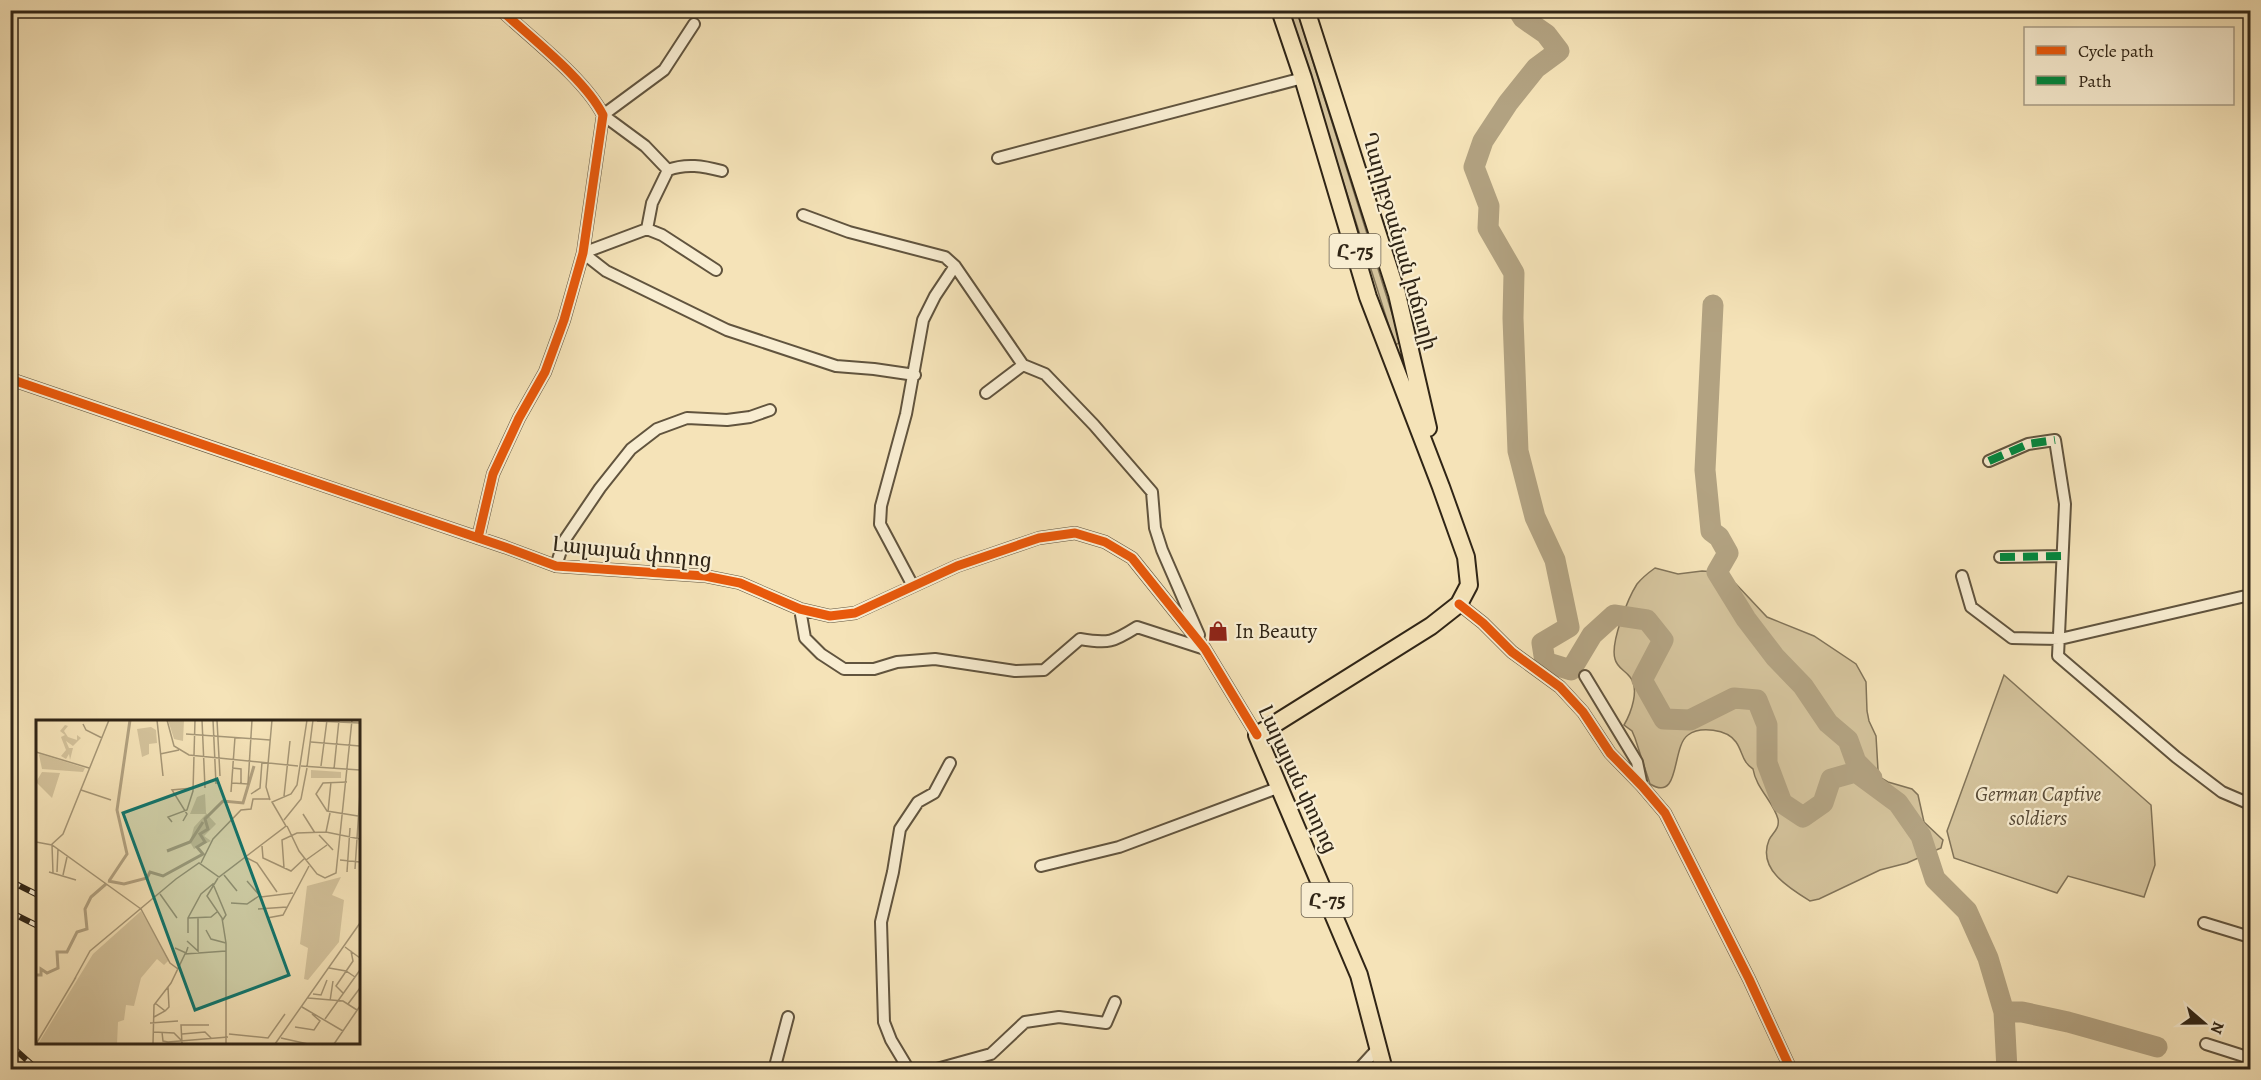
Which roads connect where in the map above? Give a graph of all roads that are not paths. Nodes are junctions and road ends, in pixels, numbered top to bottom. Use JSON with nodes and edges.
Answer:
{"nodes":[{"id":1,"x":501,"y":10,"type":"edge"},
{"id":2,"x":1280,"y":10,"type":"edge"},
{"id":3,"x":1306,"y":10,"type":"edge"},
{"id":4,"x":694,"y":24,"type":"dead end"},
{"id":5,"x":1303,"y":78,"type":"junction"},
{"id":6,"x":603,"y":115,"type":"junction"},
{"id":7,"x":998,"y":158,"type":"dead end"},
{"id":8,"x":668,"y":170,"type":"junction"},
{"id":9,"x":722,"y":171,"type":"dead end"},
{"id":10,"x":803,"y":215,"type":"dead end"},
{"id":11,"x":646,"y":229,"type":"junction"},
{"id":12,"x":583,"y":253,"type":"junction"},
{"id":13,"x":955,"y":266,"type":"junction"},
{"id":14,"x":716,"y":270,"type":"dead end"},
{"id":15,"x":1023,"y":364,"type":"junction"},
{"id":16,"x":915,"y":375,"type":"junction"},
{"id":17,"x":10,"y":379,"type":"edge"},
{"id":18,"x":986,"y":393,"type":"dead end"},
{"id":19,"x":770,"y":410,"type":"dead end"},
{"id":20,"x":1989,"y":461,"type":"dead end"},
{"id":21,"x":1441,"y":487,"type":"junction"},
{"id":22,"x":478,"y":538,"type":"junction"},
{"id":23,"x":2062,"y":556,"type":"junction"},
{"id":24,"x":2000,"y":557,"type":"dead end"},
{"id":25,"x":556,"y":566,"type":"junction"},
{"id":26,"x":1962,"y":576,"type":"dead end"},
{"id":27,"x":913,"y":585,"type":"junction"},
{"id":28,"x":2250,"y":595,"type":"edge"},
{"id":29,"x":1459,"y":604,"type":"junction"},
{"id":30,"x":800,"y":609,"type":"junction"},
{"id":31,"x":2060,"y":639,"type":"junction"},
{"id":32,"x":1205,"y":649,"type":"junction"},
{"id":33,"x":1585,"y":676,"type":"dead end"},
{"id":34,"x":1257,"y":735,"type":"junction"},
{"id":35,"x":950,"y":763,"type":"dead end"},
{"id":36,"x":1642,"y":786,"type":"junction"},
{"id":37,"x":1281,"y":787,"type":"junction"},
{"id":38,"x":2250,"y":804,"type":"edge"},
{"id":39,"x":1041,"y":866,"type":"dead end"},
{"id":40,"x":2204,"y":923,"type":"dead end"},
{"id":41,"x":2250,"y":937,"type":"edge"},
{"id":42,"x":1115,"y":1002,"type":"dead end"},
{"id":43,"x":788,"y":1017,"type":"dead end"},
{"id":44,"x":2206,"y":1044,"type":"dead end"},
{"id":45,"x":1379,"y":1047,"type":"junction"},
{"id":46,"x":2250,"y":1058,"type":"edge"},
{"id":47,"x":774,"y":1070,"type":"edge"},
{"id":48,"x":909,"y":1070,"type":"edge"},
{"id":49,"x":933,"y":1070,"type":"edge"},
{"id":50,"x":1358,"y":1070,"type":"edge"},
{"id":51,"x":1384,"y":1070,"type":"edge"},
{"id":52,"x":1791,"y":1070,"type":"edge"}],
"edges":[{"from":1,"to":6,"type":"street"},
{"from":2,"to":5,"type":"highway","name":"Ղարիբջանյան խճուղի","number":"Հ-75"},
{"from":3,"to":21,"type":"highway","name":"Ղարիբջանյան խճուղի","number":"Հ-75"},
{"from":4,"to":6,"type":"street"},
{"from":5,"to":7,"type":"street"},
{"from":5,"to":21,"type":"highway","name":"Ղարիբջանյան խճուղի","number":"Հ-75"},
{"from":6,"to":8,"type":"street"},
{"from":6,"to":12,"type":"street"},
{"from":8,"to":9,"type":"street"},
{"from":8,"to":11,"type":"street"},
{"from":10,"to":13,"type":"street","name":"Լալայան փողոց"},
{"from":11,"to":12,"type":"street"},
{"from":11,"to":14,"type":"street"},
{"from":12,"to":16,"type":"street"},
{"from":12,"to":22,"type":"street"},
{"from":13,"to":15,"type":"street","name":"Լալայան փողոց"},
{"from":13,"to":16,"type":"street"},
{"from":15,"to":18,"type":"street"},
{"from":15,"to":32,"type":"street","name":"Լալայան փողոց"},
{"from":16,"to":27,"type":"street"},
{"from":17,"to":22,"type":"street","name":"Լալայան փողոց"},
{"from":19,"to":25,"type":"street"},
{"from":20,"to":23,"type":"street"},
{"from":21,"to":29,"type":"highway","name":"Ղարիբջանյան խճուղի","number":"Հ-75"},
{"from":22,"to":25,"type":"street","name":"Լալայան փողոց"},
{"from":23,"to":24,"type":"street"},
{"from":23,"to":31,"type":"street"},
{"from":25,"to":30,"type":"street","name":"Լալայան փողոց"},
{"from":26,"to":31,"type":"street"},
{"from":27,"to":30,"type":"street","name":"Լալայան փողոց"},
{"from":27,"to":32,"type":"street","name":"Լալայան փողոց"},
{"from":28,"to":31,"type":"street"},
{"from":29,"to":34,"type":"highway"},
{"from":29,"to":36,"type":"street"},
{"from":30,"to":32,"type":"street"},
{"from":31,"to":38,"type":"street"},
{"from":32,"to":34,"type":"street","name":"Լալայան փողոց"},
{"from":33,"to":36,"type":"street"},
{"from":34,"to":37,"type":"highway","name":"Լալայան փողոց","number":"Հ-75"},
{"from":35,"to":48,"type":"street"},
{"from":36,"to":52,"type":"street"},
{"from":37,"to":39,"type":"street"},
{"from":37,"to":45,"type":"highway","name":"Լալայան փողոց","number":"Հ-75"},
{"from":40,"to":41,"type":"street"},
{"from":42,"to":49,"type":"street"},
{"from":43,"to":47,"type":"street"},
{"from":44,"to":46,"type":"street"},
{"from":45,"to":50,"type":"street"},
{"from":45,"to":51,"type":"highway","name":"Լալայան փողոց","number":"Հ-75"}]}
